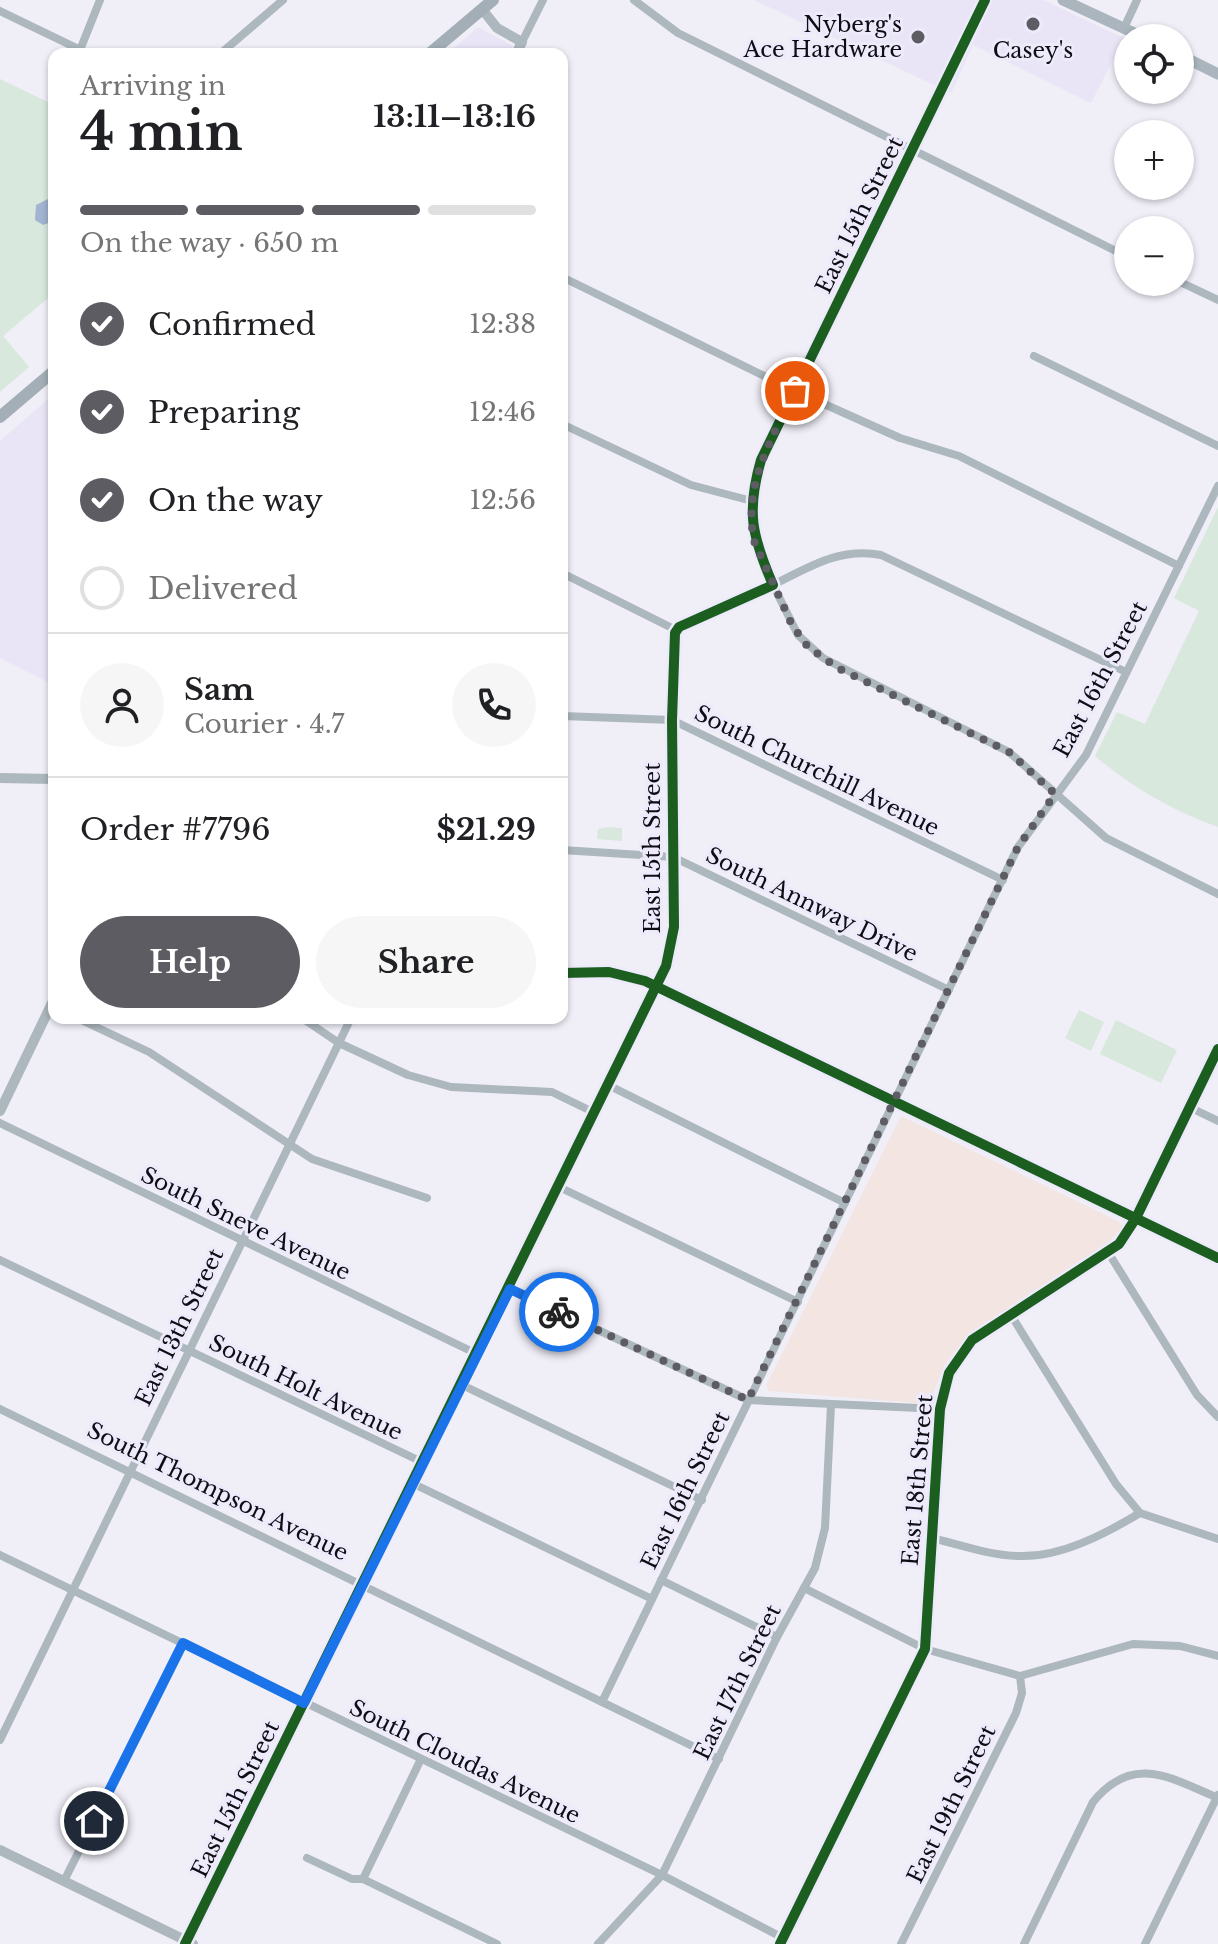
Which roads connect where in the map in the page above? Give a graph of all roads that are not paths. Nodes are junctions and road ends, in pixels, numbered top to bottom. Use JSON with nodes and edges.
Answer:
{"nodes":[{"id":1,"x":100,"y":0,"type":"edge"},
{"id":2,"x":283,"y":0,"type":"edge"},
{"id":3,"x":493,"y":0,"type":"edge"},
{"id":4,"x":543,"y":0,"type":"edge"},
{"id":5,"x":634,"y":0,"type":"edge"},
{"id":6,"x":985,"y":0,"type":"edge"},
{"id":7,"x":1063,"y":0,"type":"edge"},
{"id":8,"x":1137,"y":0,"type":"edge"},
{"id":9,"x":482,"y":9,"type":"junction"},
{"id":10,"x":0,"y":11,"type":"edge"},
{"id":11,"x":1115,"y":24,"type":"edge"},
{"id":12,"x":1126,"y":24,"type":"edge"},
{"id":13,"x":522,"y":42,"type":"junction"},
{"id":14,"x":76,"y":48,"type":"edge"},
{"id":15,"x":85,"y":48,"type":"edge"},
{"id":16,"x":227,"y":48,"type":"edge"},
{"id":17,"x":436,"y":48,"type":"edge"},
{"id":18,"x":519,"y":48,"type":"edge"},
{"id":19,"x":1194,"y":62,"type":"edge"},
{"id":20,"x":1218,"y":74,"type":"edge"},
{"id":21,"x":912,"y":152,"type":"junction"},
{"id":22,"x":1114,"y":250,"type":"edge"},
{"id":23,"x":568,"y":280,"type":"edge"},
{"id":24,"x":1194,"y":289,"type":"edge"},
{"id":25,"x":1218,"y":300,"type":"edge"},
{"id":26,"x":1034,"y":356,"type":"dead end"},
{"id":27,"x":48,"y":376,"type":"edge"},
{"id":28,"x":795,"y":391,"type":"junction"},
{"id":29,"x":0,"y":417,"type":"edge"},
{"id":30,"x":568,"y":427,"type":"edge"},
{"id":31,"x":1218,"y":446,"type":"edge"},
{"id":32,"x":1218,"y":486,"type":"edge"},
{"id":33,"x":752,"y":501,"type":"junction"},
{"id":34,"x":1179,"y":566,"type":"junction"},
{"id":35,"x":568,"y":576,"type":"edge"},
{"id":36,"x":773,"y":585,"type":"junction"},
{"id":37,"x":676,"y":630,"type":"junction"},
{"id":38,"x":1126,"y":672,"type":"junction"},
{"id":39,"x":568,"y":716,"type":"edge"},
{"id":40,"x":672,"y":720,"type":"junction"},
{"id":41,"x":0,"y":778,"type":"edge"},
{"id":42,"x":48,"y":779,"type":"edge"},
{"id":43,"x":1055,"y":794,"type":"junction"},
{"id":44,"x":568,"y":850,"type":"edge"},
{"id":45,"x":673,"y":857,"type":"junction"},
{"id":46,"x":1003,"y":880,"type":"junction"},
{"id":47,"x":1218,"y":894,"type":"edge"},
{"id":48,"x":568,"y":973,"type":"edge"},
{"id":49,"x":656,"y":986,"type":"junction"},
{"id":50,"x":949,"y":990,"type":"junction"},
{"id":51,"x":48,"y":1014,"type":"edge"},
{"id":52,"x":89,"y":1024,"type":"edge"},
{"id":53,"x":311,"y":1024,"type":"edge"},
{"id":54,"x":348,"y":1024,"type":"edge"},
{"id":55,"x":339,"y":1043,"type":"junction"},
{"id":56,"x":1218,"y":1049,"type":"edge"},
{"id":57,"x":608,"y":1085,"type":"junction"},
{"id":58,"x":895,"y":1102,"type":"junction"},
{"id":59,"x":1189,"y":1107,"type":"junction"},
{"id":60,"x":0,"y":1111,"type":"edge"},
{"id":61,"x":595,"y":1113,"type":"junction"},
{"id":62,"x":1218,"y":1121,"type":"edge"},
{"id":63,"x":0,"y":1123,"type":"edge"},
{"id":64,"x":287,"y":1146,"type":"junction"},
{"id":65,"x":559,"y":1187,"type":"junction"},
{"id":66,"x":427,"y":1198,"type":"dead end"},
{"id":67,"x":845,"y":1203,"type":"junction"},
{"id":68,"x":1136,"y":1218,"type":"junction"},
{"id":69,"x":241,"y":1241,"type":"junction"},
{"id":70,"x":1108,"y":1252,"type":"junction"},
{"id":71,"x":1218,"y":1258,"type":"edge"},
{"id":72,"x":0,"y":1260,"type":"edge"},
{"id":73,"x":510,"y":1289,"type":"junction"},
{"id":74,"x":798,"y":1302,"type":"junction"},
{"id":75,"x":1011,"y":1315,"type":"junction"},
{"id":76,"x":188,"y":1350,"type":"junction"},
{"id":77,"x":477,"y":1354,"type":"junction"},
{"id":78,"x":462,"y":1385,"type":"junction"},
{"id":79,"x":748,"y":1400,"type":"junction"},
{"id":80,"x":831,"y":1405,"type":"junction"},
{"id":81,"x":0,"y":1409,"type":"edge"},
{"id":82,"x":940,"y":1409,"type":"junction"},
{"id":83,"x":1218,"y":1417,"type":"edge"},
{"id":84,"x":424,"y":1463,"type":"junction"},
{"id":85,"x":130,"y":1471,"type":"junction"},
{"id":86,"x":414,"y":1484,"type":"junction"},
{"id":87,"x":702,"y":1500,"type":"junction"},
{"id":88,"x":1140,"y":1513,"type":"junction"},
{"id":89,"x":932,"y":1538,"type":"junction"},
{"id":90,"x":1218,"y":1539,"type":"edge"},
{"id":91,"x":0,"y":1555,"type":"edge"},
{"id":92,"x":661,"y":1580,"type":"junction"},
{"id":93,"x":365,"y":1584,"type":"junction"},
{"id":94,"x":804,"y":1588,"type":"junction"},
{"id":95,"x":73,"y":1590,"type":"junction"},
{"id":96,"x":652,"y":1599,"type":"junction"},
{"id":97,"x":777,"y":1637,"type":"junction"},
{"id":98,"x":183,"y":1643,"type":"junction"},
{"id":99,"x":925,"y":1649,"type":"junction"},
{"id":100,"x":1218,"y":1656,"type":"edge"},
{"id":101,"x":1020,"y":1676,"type":"junction"},
{"id":102,"x":602,"y":1702,"type":"junction"},
{"id":103,"x":304,"y":1703,"type":"junction"},
{"id":104,"x":0,"y":1740,"type":"edge"},
{"id":105,"x":719,"y":1759,"type":"junction"},
{"id":106,"x":420,"y":1761,"type":"junction"},
{"id":107,"x":1218,"y":1797,"type":"edge"},
{"id":108,"x":0,"y":1850,"type":"edge"},
{"id":109,"x":307,"y":1858,"type":"dead end"},
{"id":110,"x":662,"y":1875,"type":"junction"},
{"id":111,"x":363,"y":1879,"type":"junction"},
{"id":112,"x":64,"y":1881,"type":"junction"},
{"id":113,"x":781,"y":1941,"type":"edge"},
{"id":114,"x":188,"y":1943,"type":"edge"},
{"id":115,"x":497,"y":1944,"type":"edge"},
{"id":116,"x":598,"y":1944,"type":"edge"},
{"id":117,"x":901,"y":1944,"type":"edge"},
{"id":118,"x":1024,"y":1944,"type":"edge"},
{"id":119,"x":1145,"y":1944,"type":"edge"}],
"edges":[{"from":1,"to":15,"type":"street"},
{"from":2,"to":16,"type":"street"},
{"from":3,"to":9,"type":"main road"},
{"from":4,"to":13,"type":"street"},
{"from":5,"to":21,"type":"street"},
{"from":6,"to":21,"type":"street","name":"East 15th Street"},
{"from":7,"to":11,"type":"main road"},
{"from":8,"to":12,"type":"street"},
{"from":9,"to":13,"type":"street"},
{"from":9,"to":17,"type":"main road"},
{"from":10,"to":14,"type":"street"},
{"from":13,"to":18,"type":"street"},
{"from":19,"to":20,"type":"main road"},
{"from":21,"to":22,"type":"street"},
{"from":21,"to":28,"type":"street","name":"East 15th Street"},
{"from":23,"to":28,"type":"street"},
{"from":24,"to":25,"type":"street"},
{"from":26,"to":31,"type":"street"},
{"from":27,"to":29,"type":"main road"},
{"from":28,"to":33,"type":"street","name":"East 15th Street"},
{"from":28,"to":34,"type":"street"},
{"from":30,"to":33,"type":"street"},
{"from":32,"to":34,"type":"street","name":"East 16th Street"},
{"from":33,"to":36,"type":"street","name":"East 15th Street"},
{"from":34,"to":38,"type":"street","name":"East 16th Street"},
{"from":35,"to":37,"type":"street"},
{"from":36,"to":37,"type":"street"},
{"from":36,"to":38,"type":"street"},
{"from":36,"to":43,"type":"street","name":"East 15th Street"},
{"from":37,"to":40,"type":"street","name":"East 15th Street"},
{"from":38,"to":43,"type":"street","name":"East 16th Street"},
{"from":39,"to":40,"type":"street","name":"South Churchill Avenue"},
{"from":40,"to":45,"type":"street","name":"East 15th Street"},
{"from":40,"to":46,"type":"street","name":"South Churchill Avenue"},
{"from":41,"to":42,"type":"street"},
{"from":43,"to":46,"type":"street","name":"East 16th Street"},
{"from":43,"to":47,"type":"street","name":"East 15th Street"},
{"from":44,"to":45,"type":"street","name":"South Annway Drive"},
{"from":45,"to":49,"type":"street","name":"East 15th Street"},
{"from":45,"to":50,"type":"street","name":"South Annway Drive"},
{"from":46,"to":50,"type":"street","name":"East 16th Street"},
{"from":48,"to":49,"type":"street"},
{"from":49,"to":57,"type":"street","name":"East 15th Street"},
{"from":49,"to":58,"type":"street"},
{"from":50,"to":58,"type":"street","name":"East 16th Street"},
{"from":51,"to":60,"type":"street"},
{"from":52,"to":64,"type":"street"},
{"from":53,"to":55,"type":"street"},
{"from":54,"to":55,"type":"street","name":"East 13th Street"},
{"from":55,"to":61,"type":"street"},
{"from":55,"to":64,"type":"street","name":"East 13th Street"},
{"from":56,"to":59,"type":"street","name":"East 18th Street"},
{"from":57,"to":61,"type":"street","name":"East 15th Street"},
{"from":57,"to":67,"type":"street"},
{"from":58,"to":67,"type":"street","name":"East 16th Street"},
{"from":58,"to":68,"type":"street"},
{"from":59,"to":62,"type":"street"},
{"from":59,"to":68,"type":"street","name":"East 18th Street"},
{"from":61,"to":65,"type":"street","name":"East 15th Street"},
{"from":63,"to":69,"type":"street","name":"South Sneve Avenue"},
{"from":64,"to":66,"type":"street"},
{"from":64,"to":69,"type":"street","name":"East 13th Street"},
{"from":65,"to":73,"type":"street","name":"East 15th Street"},
{"from":65,"to":74,"type":"street"},
{"from":67,"to":74,"type":"street","name":"East 16th Street"},
{"from":68,"to":70,"type":"street","name":"East 18th Street"},
{"from":68,"to":71,"type":"street"},
{"from":69,"to":76,"type":"street","name":"East 13th Street"},
{"from":69,"to":77,"type":"street","name":"South Sneve Avenue"},
{"from":70,"to":75,"type":"street","name":"East 18th Street"},
{"from":70,"to":83,"type":"street"},
{"from":72,"to":76,"type":"street","name":"South Holt Avenue"},
{"from":73,"to":77,"type":"street","name":"East 15th Street"},
{"from":73,"to":79,"type":"street"},
{"from":74,"to":79,"type":"street","name":"East 16th Street"},
{"from":75,"to":82,"type":"street","name":"East 18th Street"},
{"from":75,"to":88,"type":"street"},
{"from":76,"to":84,"type":"street","name":"South Holt Avenue"},
{"from":76,"to":85,"type":"street","name":"East 13th Street"},
{"from":77,"to":78,"type":"street","name":"East 15th Street"},
{"from":78,"to":84,"type":"street","name":"East 15th Street"},
{"from":78,"to":87,"type":"street"},
{"from":79,"to":80,"type":"street"},
{"from":79,"to":87,"type":"street","name":"East 16th Street"},
{"from":80,"to":82,"type":"street"},
{"from":80,"to":94,"type":"street","name":"East 17th Street"},
{"from":81,"to":85,"type":"street","name":"South Thompson Avenue"},
{"from":82,"to":89,"type":"street","name":"East 18th Street"},
{"from":84,"to":86,"type":"street","name":"East 15th Street"},
{"from":85,"to":93,"type":"street","name":"South Thompson Avenue"},
{"from":85,"to":95,"type":"street","name":"East 13th Street"},
{"from":86,"to":93,"type":"street","name":"East 15th Street"},
{"from":86,"to":96,"type":"street"},
{"from":87,"to":92,"type":"street","name":"East 16th Street"},
{"from":88,"to":89,"type":"street"},
{"from":88,"to":90,"type":"street"},
{"from":89,"to":99,"type":"street","name":"East 18th Street"},
{"from":91,"to":95,"type":"street","name":"South Cloudas Avenue"},
{"from":92,"to":96,"type":"street","name":"East 16th Street"},
{"from":92,"to":97,"type":"street"},
{"from":93,"to":102,"type":"street","name":"South Thompson Avenue"},
{"from":93,"to":103,"type":"street","name":"East 15th Street"},
{"from":94,"to":97,"type":"street","name":"East 17th Street"},
{"from":94,"to":99,"type":"street"},
{"from":95,"to":98,"type":"street","name":"South Cloudas Avenue"},
{"from":95,"to":104,"type":"street","name":"East 13th Street"},
{"from":96,"to":102,"type":"street","name":"East 16th Street"},
{"from":97,"to":105,"type":"street","name":"East 17th Street"},
{"from":98,"to":103,"type":"street","name":"South Cloudas Avenue"},
{"from":98,"to":112,"type":"street"},
{"from":99,"to":101,"type":"street"},
{"from":99,"to":113,"type":"street","name":"East 18th Street"},
{"from":100,"to":101,"type":"street"},
{"from":101,"to":117,"type":"street","name":"East 19th Street"},
{"from":102,"to":105,"type":"street","name":"South Thompson Avenue"},
{"from":103,"to":106,"type":"street","name":"South Cloudas Avenue"},
{"from":103,"to":114,"type":"street","name":"East 15th Street"},
{"from":105,"to":110,"type":"street","name":"East 17th Street"},
{"from":106,"to":110,"type":"street","name":"South Cloudas Avenue"},
{"from":106,"to":111,"type":"street"},
{"from":107,"to":118,"type":"street"},
{"from":107,"to":119,"type":"street"},
{"from":108,"to":112,"type":"street"},
{"from":109,"to":111,"type":"street"},
{"from":110,"to":113,"type":"street","name":"South Cloudas Avenue"},
{"from":110,"to":116,"type":"street","name":"East 17th Street"},
{"from":111,"to":115,"type":"street"},
{"from":112,"to":114,"type":"street"}]}
